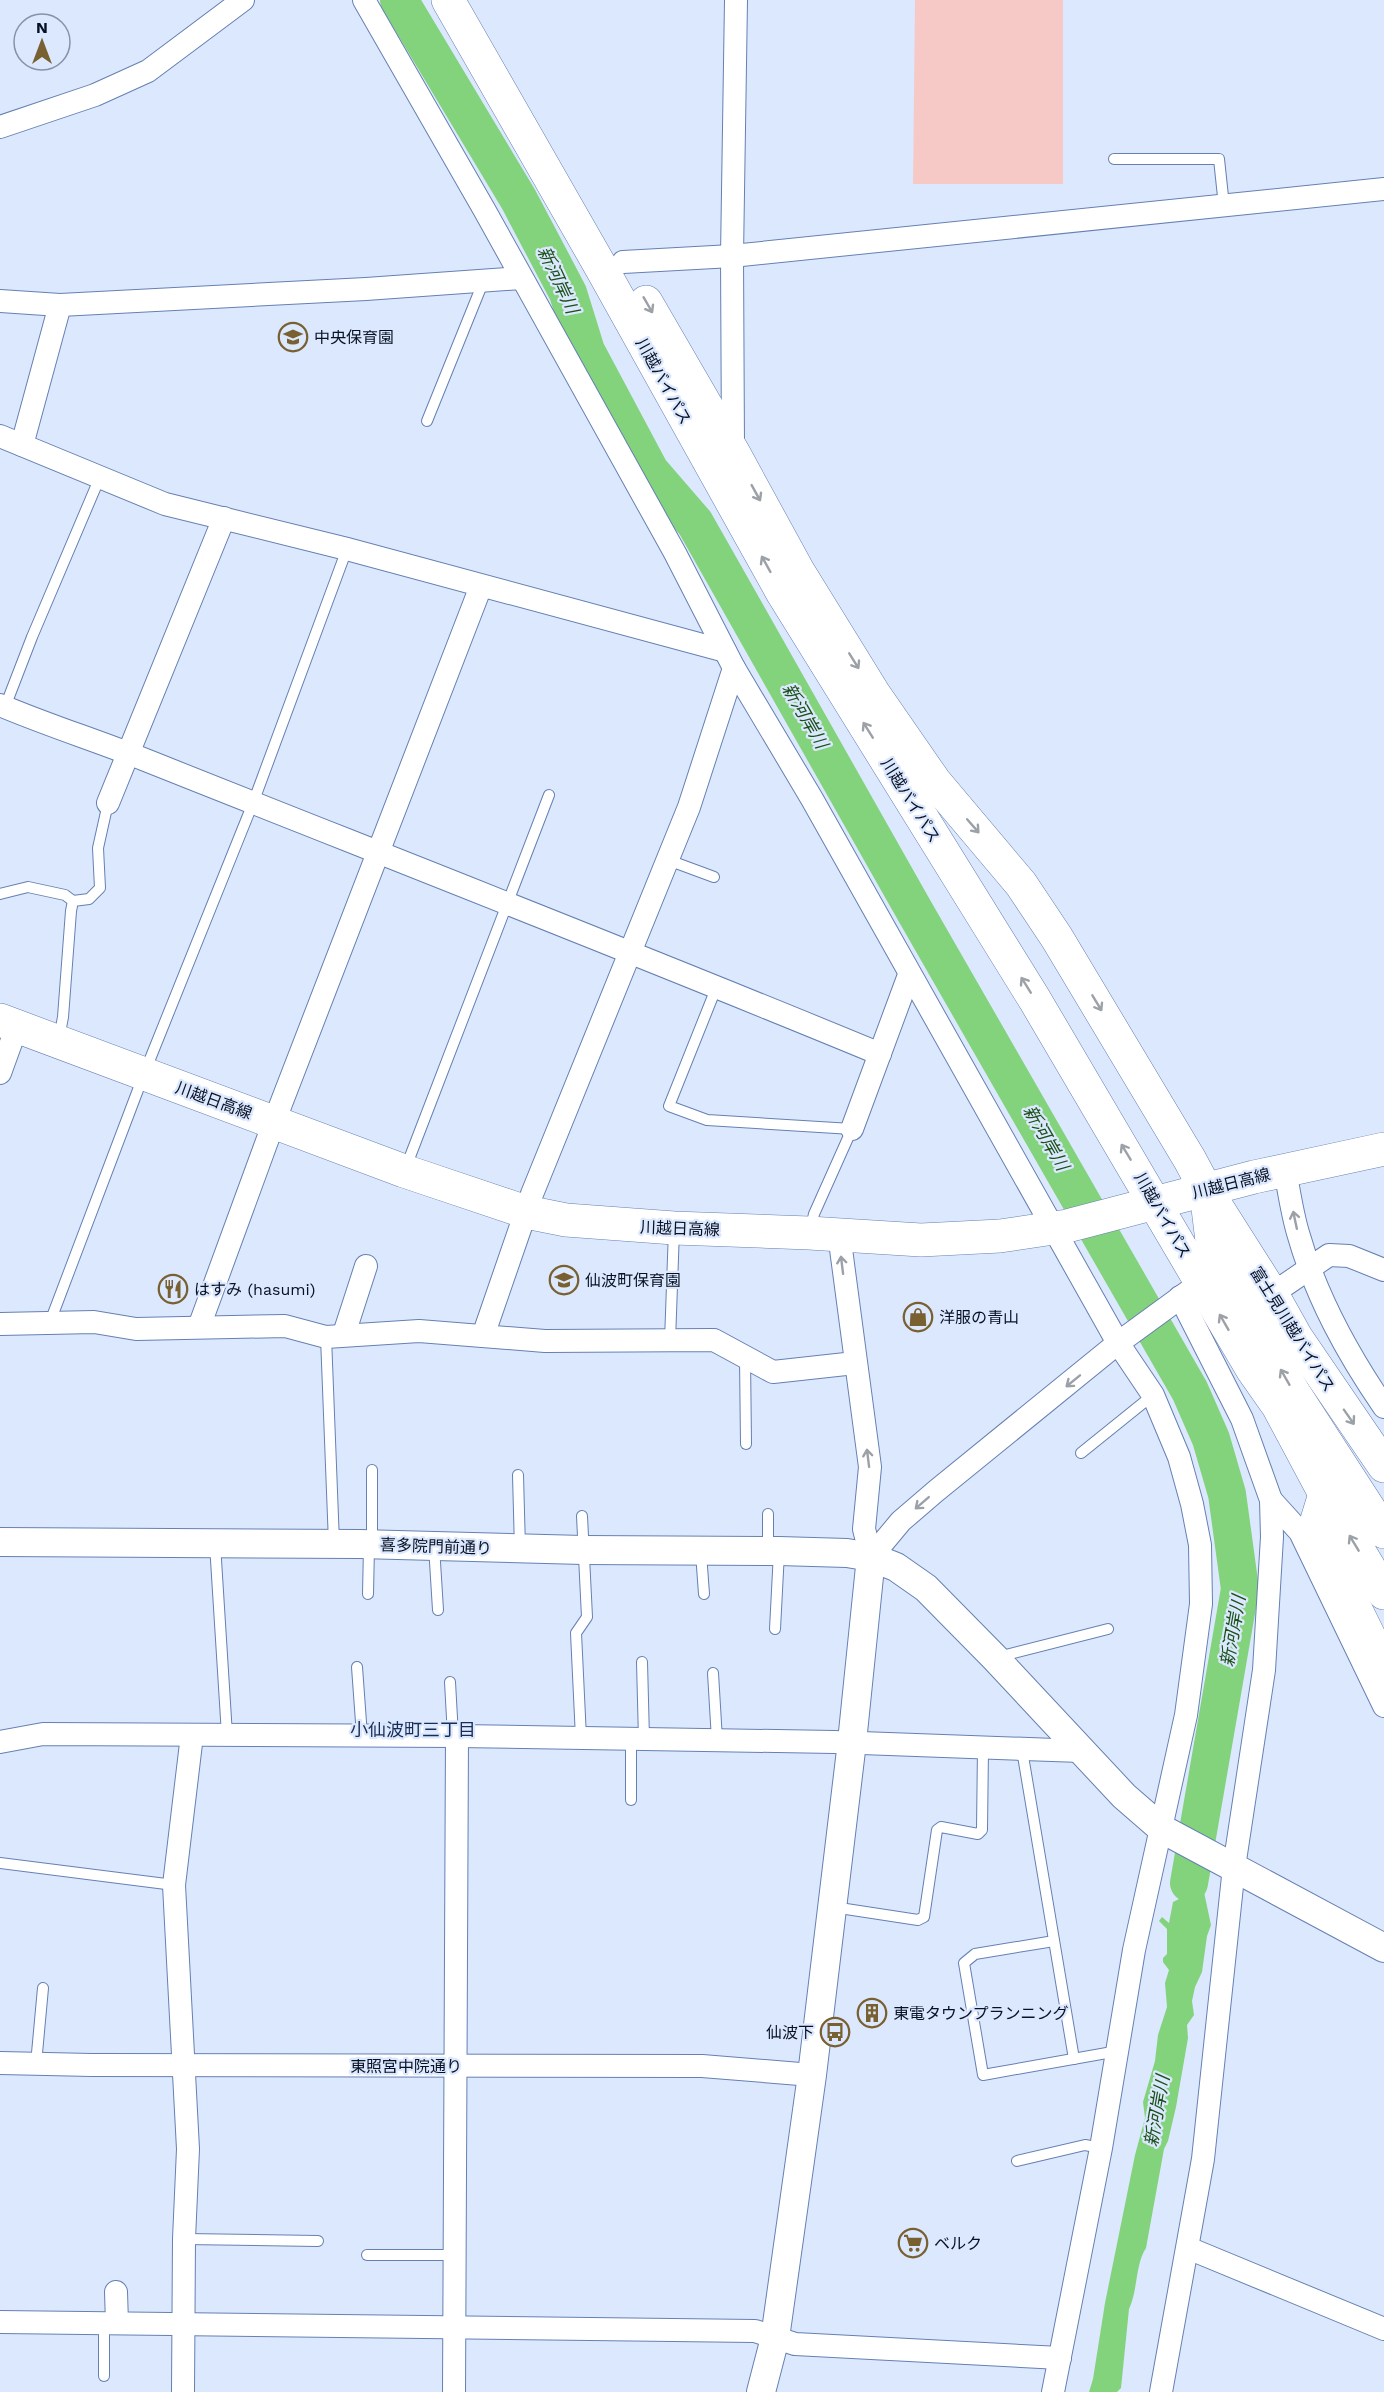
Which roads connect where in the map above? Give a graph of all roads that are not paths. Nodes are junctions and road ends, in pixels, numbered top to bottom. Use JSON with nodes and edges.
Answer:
{"nodes":[{"id":1,"x":243,"y":0,"type":"edge"},
{"id":2,"x":364,"y":0,"type":"edge"},
{"id":3,"x":448,"y":0,"type":"edge"},
{"id":4,"x":472,"y":0,"type":"edge"},
{"id":5,"x":736,"y":0,"type":"edge"},
{"id":6,"x":0,"y":127,"type":"edge"},
{"id":7,"x":1114,"y":159,"type":"dead end"},
{"id":8,"x":1384,"y":189,"type":"edge"},
{"id":9,"x":1224,"y":206,"type":"junction"},
{"id":10,"x":732,"y":256,"type":"junction"},
{"id":11,"x":623,"y":262,"type":"junction"},
{"id":12,"x":520,"y":278,"type":"junction"},
{"id":13,"x":484,"y":280,"type":"junction"},
{"id":14,"x":0,"y":301,"type":"edge"},
{"id":15,"x":60,"y":305,"type":"junction"},
{"id":16,"x":428,"y":421,"type":"dead end"},
{"id":17,"x":0,"y":436,"type":"edge"},
{"id":18,"x":22,"y":445,"type":"junction"},
{"id":19,"x":733,"y":452,"type":"junction"},
{"id":20,"x":100,"y":477,"type":"junction"},
{"id":21,"x":224,"y":518,"type":"junction"},
{"id":22,"x":347,"y":549,"type":"junction"},
{"id":23,"x":481,"y":586,"type":"junction"},
{"id":24,"x":729,"y":660,"type":"junction"},
{"id":25,"x":2,"y":706,"type":"edge"},
{"id":26,"x":127,"y":752,"type":"junction"},
{"id":27,"x":549,"y":795,"type":"dead end"},
{"id":28,"x":108,"y":803,"type":"joint"},
{"id":29,"x":253,"y":803,"type":"junction"},
{"id":30,"x":378,"y":854,"type":"junction"},
{"id":31,"x":668,"y":860,"type":"junction"},
{"id":32,"x":714,"y":877,"type":"dead end"},
{"id":33,"x":0,"y":894,"type":"edge"},
{"id":34,"x":73,"y":901,"type":"junction"},
{"id":35,"x":508,"y":905,"type":"junction"},
{"id":36,"x":630,"y":954,"type":"junction"},
{"id":37,"x":909,"y":975,"type":"junction"},
{"id":38,"x":717,"y":986,"type":"junction"},
{"id":39,"x":8,"y":1023,"type":"edge"},
{"id":40,"x":58,"y":1041,"type":"junction"},
{"id":41,"x":880,"y":1054,"type":"junction"},
{"id":42,"x":0,"y":1073,"type":"edge"},
{"id":43,"x":144,"y":1074,"type":"junction"},
{"id":44,"x":274,"y":1122,"type":"junction"},
{"id":45,"x":852,"y":1129,"type":"junction"},
{"id":46,"x":1384,"y":1149,"type":"edge"},
{"id":47,"x":1286,"y":1170,"type":"junction"},
{"id":48,"x":404,"y":1171,"type":"junction"},
{"id":49,"x":1206,"y":1190,"type":"junction"},
{"id":50,"x":1156,"y":1203,"type":"junction"},
{"id":51,"x":526,"y":1212,"type":"junction"},
{"id":52,"x":1060,"y":1227,"type":"junction"},
{"id":53,"x":674,"y":1228,"type":"junction"},
{"id":54,"x":824,"y":1233,"type":"junction"},
{"id":55,"x":366,"y":1266,"type":"dead end"},
{"id":56,"x":1310,"y":1269,"type":"junction"},
{"id":57,"x":1384,"y":1270,"type":"edge"},
{"id":58,"x":1184,"y":1294,"type":"junction"},
{"id":59,"x":1272,"y":1294,"type":"junction"},
{"id":60,"x":50,"y":1322,"type":"junction"},
{"id":61,"x":0,"y":1324,"type":"edge"},
{"id":62,"x":200,"y":1327,"type":"junction"},
{"id":63,"x":335,"y":1336,"type":"junction"},
{"id":64,"x":483,"y":1336,"type":"junction"},
{"id":65,"x":1125,"y":1338,"type":"junction"},
{"id":66,"x":670,"y":1341,"type":"junction"},
{"id":67,"x":746,"y":1357,"type":"junction"},
{"id":68,"x":855,"y":1363,"type":"junction"},
{"id":69,"x":1153,"y":1395,"type":"junction"},
{"id":70,"x":1278,"y":1406,"type":"junction"},
{"id":71,"x":1384,"y":1407,"type":"edge"},
{"id":72,"x":746,"y":1444,"type":"dead end"},
{"id":73,"x":1081,"y":1453,"type":"dead end"},
{"id":74,"x":1384,"y":1467,"type":"edge"},
{"id":75,"x":372,"y":1470,"type":"dead end"},
{"id":76,"x":518,"y":1475,"type":"dead end"},
{"id":77,"x":1325,"y":1494,"type":"junction"},
{"id":78,"x":1271,"y":1500,"type":"junction"},
{"id":79,"x":768,"y":1514,"type":"dead end"},
{"id":80,"x":582,"y":1516,"type":"dead end"},
{"id":81,"x":1384,"y":1532,"type":"edge"},
{"id":82,"x":1384,"y":1539,"type":"edge"},
{"id":83,"x":0,"y":1542,"type":"edge"},
{"id":84,"x":215,"y":1544,"type":"junction"},
{"id":85,"x":334,"y":1544,"type":"junction"},
{"id":86,"x":370,"y":1544,"type":"junction"},
{"id":87,"x":434,"y":1546,"type":"junction"},
{"id":88,"x":520,"y":1549,"type":"junction"},
{"id":89,"x":583,"y":1550,"type":"junction"},
{"id":90,"x":701,"y":1550,"type":"junction"},
{"id":91,"x":774,"y":1551,"type":"junction"},
{"id":92,"x":871,"y":1557,"type":"junction"},
{"id":93,"x":368,"y":1593,"type":"dead end"},
{"id":94,"x":1384,"y":1593,"type":"edge"},
{"id":95,"x":704,"y":1594,"type":"dead end"},
{"id":96,"x":438,"y":1610,"type":"dead end"},
{"id":97,"x":775,"y":1629,"type":"dead end"},
{"id":98,"x":1108,"y":1629,"type":"dead end"},
{"id":99,"x":995,"y":1658,"type":"junction"},
{"id":100,"x":642,"y":1662,"type":"dead end"},
{"id":101,"x":357,"y":1667,"type":"dead end"},
{"id":102,"x":1384,"y":1667,"type":"edge"},
{"id":103,"x":713,"y":1673,"type":"dead end"},
{"id":104,"x":450,"y":1682,"type":"dead end"},
{"id":105,"x":1384,"y":1706,"type":"edge"},
{"id":106,"x":192,"y":1735,"type":"junction"},
{"id":107,"x":227,"y":1735,"type":"junction"},
{"id":108,"x":362,"y":1736,"type":"junction"},
{"id":109,"x":455,"y":1736,"type":"junction"},
{"id":110,"x":582,"y":1738,"type":"junction"},
{"id":111,"x":638,"y":1739,"type":"junction"},
{"id":112,"x":717,"y":1740,"type":"junction"},
{"id":113,"x":0,"y":1742,"type":"edge"},
{"id":114,"x":852,"y":1742,"type":"junction"},
{"id":115,"x":983,"y":1748,"type":"junction"},
{"id":116,"x":1022,"y":1750,"type":"junction"},
{"id":117,"x":1081,"y":1751,"type":"junction"},
{"id":118,"x":631,"y":1800,"type":"dead end"},
{"id":119,"x":1166,"y":1831,"type":"junction"},
{"id":120,"x":0,"y":1863,"type":"edge"},
{"id":121,"x":1230,"y":1865,"type":"junction"},
{"id":122,"x":174,"y":1885,"type":"junction"},
{"id":123,"x":832,"y":1907,"type":"junction"},
{"id":124,"x":1054,"y":1941,"type":"junction"},
{"id":125,"x":1384,"y":1948,"type":"edge"},
{"id":126,"x":44,"y":1988,"type":"dead end"},
{"id":127,"x":1118,"y":2051,"type":"junction"},
{"id":128,"x":1074,"y":2059,"type":"junction"},
{"id":129,"x":0,"y":2063,"type":"edge"},
{"id":130,"x":36,"y":2064,"type":"junction"},
{"id":131,"x":184,"y":2064,"type":"junction"},
{"id":132,"x":456,"y":2067,"type":"junction"},
{"id":133,"x":812,"y":2075,"type":"junction"},
{"id":134,"x":1101,"y":2148,"type":"junction"},
{"id":135,"x":1017,"y":2161,"type":"dead end"},
{"id":136,"x":184,"y":2239,"type":"junction"},
{"id":137,"x":318,"y":2241,"type":"dead end"},
{"id":138,"x":1188,"y":2248,"type":"junction"},
{"id":139,"x":367,"y":2255,"type":"dead end"},
{"id":140,"x":454,"y":2255,"type":"junction"},
{"id":141,"x":116,"y":2292,"type":"dead end"},
{"id":142,"x":0,"y":2322,"type":"edge"},
{"id":143,"x":110,"y":2323,"type":"junction"},
{"id":144,"x":184,"y":2324,"type":"junction"},
{"id":145,"x":455,"y":2328,"type":"junction"},
{"id":146,"x":1384,"y":2329,"type":"edge"},
{"id":147,"x":776,"y":2338,"type":"junction"},
{"id":148,"x":1060,"y":2358,"type":"junction"},
{"id":149,"x":104,"y":2376,"type":"dead end"},
{"id":150,"x":183,"y":2392,"type":"edge"},
{"id":151,"x":454,"y":2392,"type":"edge"},
{"id":152,"x":761,"y":2392,"type":"edge"},
{"id":153,"x":1053,"y":2392,"type":"edge"},
{"id":154,"x":1161,"y":2392,"type":"edge"}],
"edges":[{"from":1,"to":6,"type":"street"},
{"from":2,"to":12,"type":"street"},
{"from":50,"to":3,"type":"main road","name":"川越バイパス","one_way":true},
{"from":4,"to":11,"type":"main road","name":"川越バイパス"},
{"from":5,"to":10,"type":"street"},
{"from":7,"to":9,"type":"lane"},
{"from":8,"to":9,"type":"street"},
{"from":9,"to":10,"type":"street"},
{"from":10,"to":11,"type":"street"},
{"from":10,"to":19,"type":"street"},
{"from":11,"to":19,"type":"main road","name":"川越バイパス","one_way":true},
{"from":12,"to":13,"type":"street"},
{"from":12,"to":24,"type":"street"},
{"from":13,"to":15,"type":"street"},
{"from":13,"to":16,"type":"lane"},
{"from":14,"to":15,"type":"street"},
{"from":15,"to":18,"type":"street"},
{"from":17,"to":18,"type":"street"},
{"from":18,"to":20,"type":"street"},
{"from":19,"to":49,"type":"main road","name":"川越バイパス","one_way":true},
{"from":20,"to":21,"type":"street"},
{"from":20,"to":25,"type":"lane"},
{"from":21,"to":22,"type":"street"},
{"from":21,"to":26,"type":"street"},
{"from":22,"to":23,"type":"street"},
{"from":22,"to":29,"type":"lane"},
{"from":23,"to":24,"type":"street"},
{"from":23,"to":30,"type":"street"},
{"from":24,"to":31,"type":"street"},
{"from":24,"to":37,"type":"street"},
{"from":25,"to":26,"type":"street"},
{"from":26,"to":28,"type":"street"},
{"from":26,"to":29,"type":"street"},
{"from":27,"to":35,"type":"lane"},
{"from":28,"to":34,"type":"lane"},
{"from":29,"to":30,"type":"street"},
{"from":29,"to":43,"type":"lane"},
{"from":30,"to":35,"type":"street"},
{"from":30,"to":44,"type":"street"},
{"from":31,"to":32,"type":"lane"},
{"from":31,"to":36,"type":"street"},
{"from":33,"to":34,"type":"lane"},
{"from":34,"to":40,"type":"lane"},
{"from":35,"to":36,"type":"street"},
{"from":35,"to":48,"type":"lane"},
{"from":36,"to":38,"type":"street"},
{"from":36,"to":51,"type":"street"},
{"from":37,"to":41,"type":"street"},
{"from":37,"to":52,"type":"street"},
{"from":38,"to":41,"type":"street"},
{"from":38,"to":45,"type":"lane"},
{"from":39,"to":40,"type":"main road","name":"川越日高線"},
{"from":39,"to":42,"type":"street"},
{"from":40,"to":43,"type":"main road","name":"川越日高線"},
{"from":41,"to":45,"type":"street"},
{"from":43,"to":44,"type":"main road","name":"川越日高線"},
{"from":43,"to":60,"type":"lane"},
{"from":44,"to":48,"type":"main road","name":"川越日高線"},
{"from":44,"to":62,"type":"street"},
{"from":45,"to":54,"type":"lane"},
{"from":46,"to":47,"type":"main road","name":"川越日高線"},
{"from":47,"to":49,"type":"main road","name":"川越日高線"},
{"from":56,"to":47,"type":"street","one_way":true},
{"from":48,"to":51,"type":"main road","name":"川越日高線"},
{"from":49,"to":50,"type":"main road","name":"川越日高線"},
{"from":49,"to":58,"type":"street"},
{"from":49,"to":59,"type":"main road","name":"富士見川越バイパス"},
{"from":81,"to":49,"type":"main road","one_way":true},
{"from":50,"to":52,"type":"main road","name":"川越日高線"},
{"from":50,"to":58,"type":"main road","name":"川越バイパス"},
{"from":51,"to":53,"type":"main road","name":"川越日高線"},
{"from":51,"to":64,"type":"street"},
{"from":52,"to":54,"type":"main road","name":"川越日高線"},
{"from":52,"to":65,"type":"street"},
{"from":53,"to":54,"type":"main road","name":"川越日高線"},
{"from":53,"to":66,"type":"lane"},
{"from":68,"to":54,"type":"street","one_way":true},
{"from":55,"to":63,"type":"street"},
{"from":56,"to":57,"type":"street"},
{"from":56,"to":59,"type":"street"},
{"from":56,"to":71,"type":"street"},
{"from":58,"to":65,"type":"street"},
{"from":70,"to":58,"type":"main road","name":"川越バイパス","one_way":true},
{"from":58,"to":78,"type":"street"},
{"from":59,"to":74,"type":"main road","name":"富士見川越バイパス","one_way":true},
{"from":60,"to":61,"type":"street"},
{"from":60,"to":62,"type":"street"},
{"from":62,"to":63,"type":"street"},
{"from":63,"to":64,"type":"street"},
{"from":63,"to":85,"type":"lane"},
{"from":64,"to":66,"type":"street"},
{"from":65,"to":69,"type":"street"},
{"from":65,"to":92,"type":"street","one_way":true},
{"from":66,"to":67,"type":"street"},
{"from":67,"to":68,"type":"street"},
{"from":67,"to":72,"type":"lane"},
{"from":92,"to":68,"type":"street","one_way":true},
{"from":69,"to":73,"type":"lane"},
{"from":69,"to":119,"type":"street"},
{"from":70,"to":77,"type":"main road","name":"川越バイパス"},
{"from":70,"to":82,"type":"main road"},
{"from":75,"to":86,"type":"lane"},
{"from":76,"to":88,"type":"lane"},
{"from":94,"to":77,"type":"main road","name":"川越バイパス","one_way":true},
{"from":77,"to":102,"type":"main road"},
{"from":78,"to":105,"type":"street"},
{"from":78,"to":121,"type":"street"},
{"from":79,"to":91,"type":"lane"},
{"from":80,"to":89,"type":"lane"},
{"from":83,"to":84,"type":"street","name":"喜多院門前通り"},
{"from":84,"to":85,"type":"street","name":"喜多院門前通り"},
{"from":84,"to":107,"type":"lane"},
{"from":85,"to":86,"type":"street","name":"喜多院門前通り"},
{"from":86,"to":87,"type":"street","name":"喜多院門前通り"},
{"from":86,"to":93,"type":"lane"},
{"from":87,"to":88,"type":"street","name":"喜多院門前通り"},
{"from":87,"to":96,"type":"lane"},
{"from":88,"to":89,"type":"street","name":"喜多院門前通り"},
{"from":89,"to":90,"type":"street","name":"喜多院門前通り"},
{"from":89,"to":110,"type":"lane"},
{"from":90,"to":91,"type":"street","name":"喜多院門前通り"},
{"from":90,"to":95,"type":"lane"},
{"from":91,"to":92,"type":"street","name":"喜多院門前通り"},
{"from":91,"to":97,"type":"lane"},
{"from":92,"to":99,"type":"street","name":"喜多院門前通り"},
{"from":92,"to":114,"type":"street"},
{"from":98,"to":99,"type":"lane"},
{"from":99,"to":117,"type":"street","name":"喜多院門前通り"},
{"from":100,"to":111,"type":"lane"},
{"from":101,"to":108,"type":"lane"},
{"from":103,"to":112,"type":"lane"},
{"from":104,"to":109,"type":"lane"},
{"from":106,"to":107,"type":"street"},
{"from":106,"to":113,"type":"street"},
{"from":106,"to":122,"type":"street"},
{"from":107,"to":108,"type":"street"},
{"from":108,"to":109,"type":"street"},
{"from":109,"to":110,"type":"street"},
{"from":109,"to":132,"type":"street"},
{"from":110,"to":111,"type":"street"},
{"from":111,"to":112,"type":"street"},
{"from":111,"to":118,"type":"lane"},
{"from":112,"to":114,"type":"street"},
{"from":114,"to":115,"type":"street"},
{"from":114,"to":123,"type":"street"},
{"from":115,"to":116,"type":"street"},
{"from":115,"to":123,"type":"lane"},
{"from":116,"to":117,"type":"street"},
{"from":116,"to":124,"type":"lane"},
{"from":117,"to":119,"type":"street","name":"喜多院門前通り"},
{"from":119,"to":121,"type":"street","name":"喜多院門前通り"},
{"from":119,"to":127,"type":"street"},
{"from":120,"to":122,"type":"lane"},
{"from":121,"to":125,"type":"street","name":"喜多院門前通り"},
{"from":121,"to":138,"type":"street"},
{"from":122,"to":131,"type":"street"},
{"from":123,"to":133,"type":"street"},
{"from":124,"to":128,"type":"lane"},
{"from":124,"to":128,"type":"lane"},
{"from":126,"to":130,"type":"lane"},
{"from":127,"to":128,"type":"lane"},
{"from":127,"to":134,"type":"street"},
{"from":129,"to":130,"type":"street","name":"東照宮中院通り"},
{"from":130,"to":131,"type":"street","name":"東照宮中院通り"},
{"from":131,"to":132,"type":"street","name":"東照宮中院通り"},
{"from":131,"to":136,"type":"street"},
{"from":132,"to":133,"type":"street","name":"東照宮中院通り"},
{"from":132,"to":140,"type":"street"},
{"from":133,"to":147,"type":"street"},
{"from":134,"to":135,"type":"lane"},
{"from":134,"to":148,"type":"street"},
{"from":136,"to":137,"type":"lane"},
{"from":136,"to":144,"type":"street"},
{"from":138,"to":146,"type":"street"},
{"from":138,"to":154,"type":"street"},
{"from":139,"to":140,"type":"lane"},
{"from":140,"to":145,"type":"street"},
{"from":141,"to":143,"type":"street"},
{"from":142,"to":143,"type":"street"},
{"from":143,"to":144,"type":"street"},
{"from":143,"to":149,"type":"lane"},
{"from":144,"to":145,"type":"street"},
{"from":144,"to":150,"type":"street"},
{"from":145,"to":147,"type":"street"},
{"from":145,"to":151,"type":"street"},
{"from":147,"to":148,"type":"street"},
{"from":147,"to":152,"type":"street"},
{"from":148,"to":153,"type":"street"}]}
